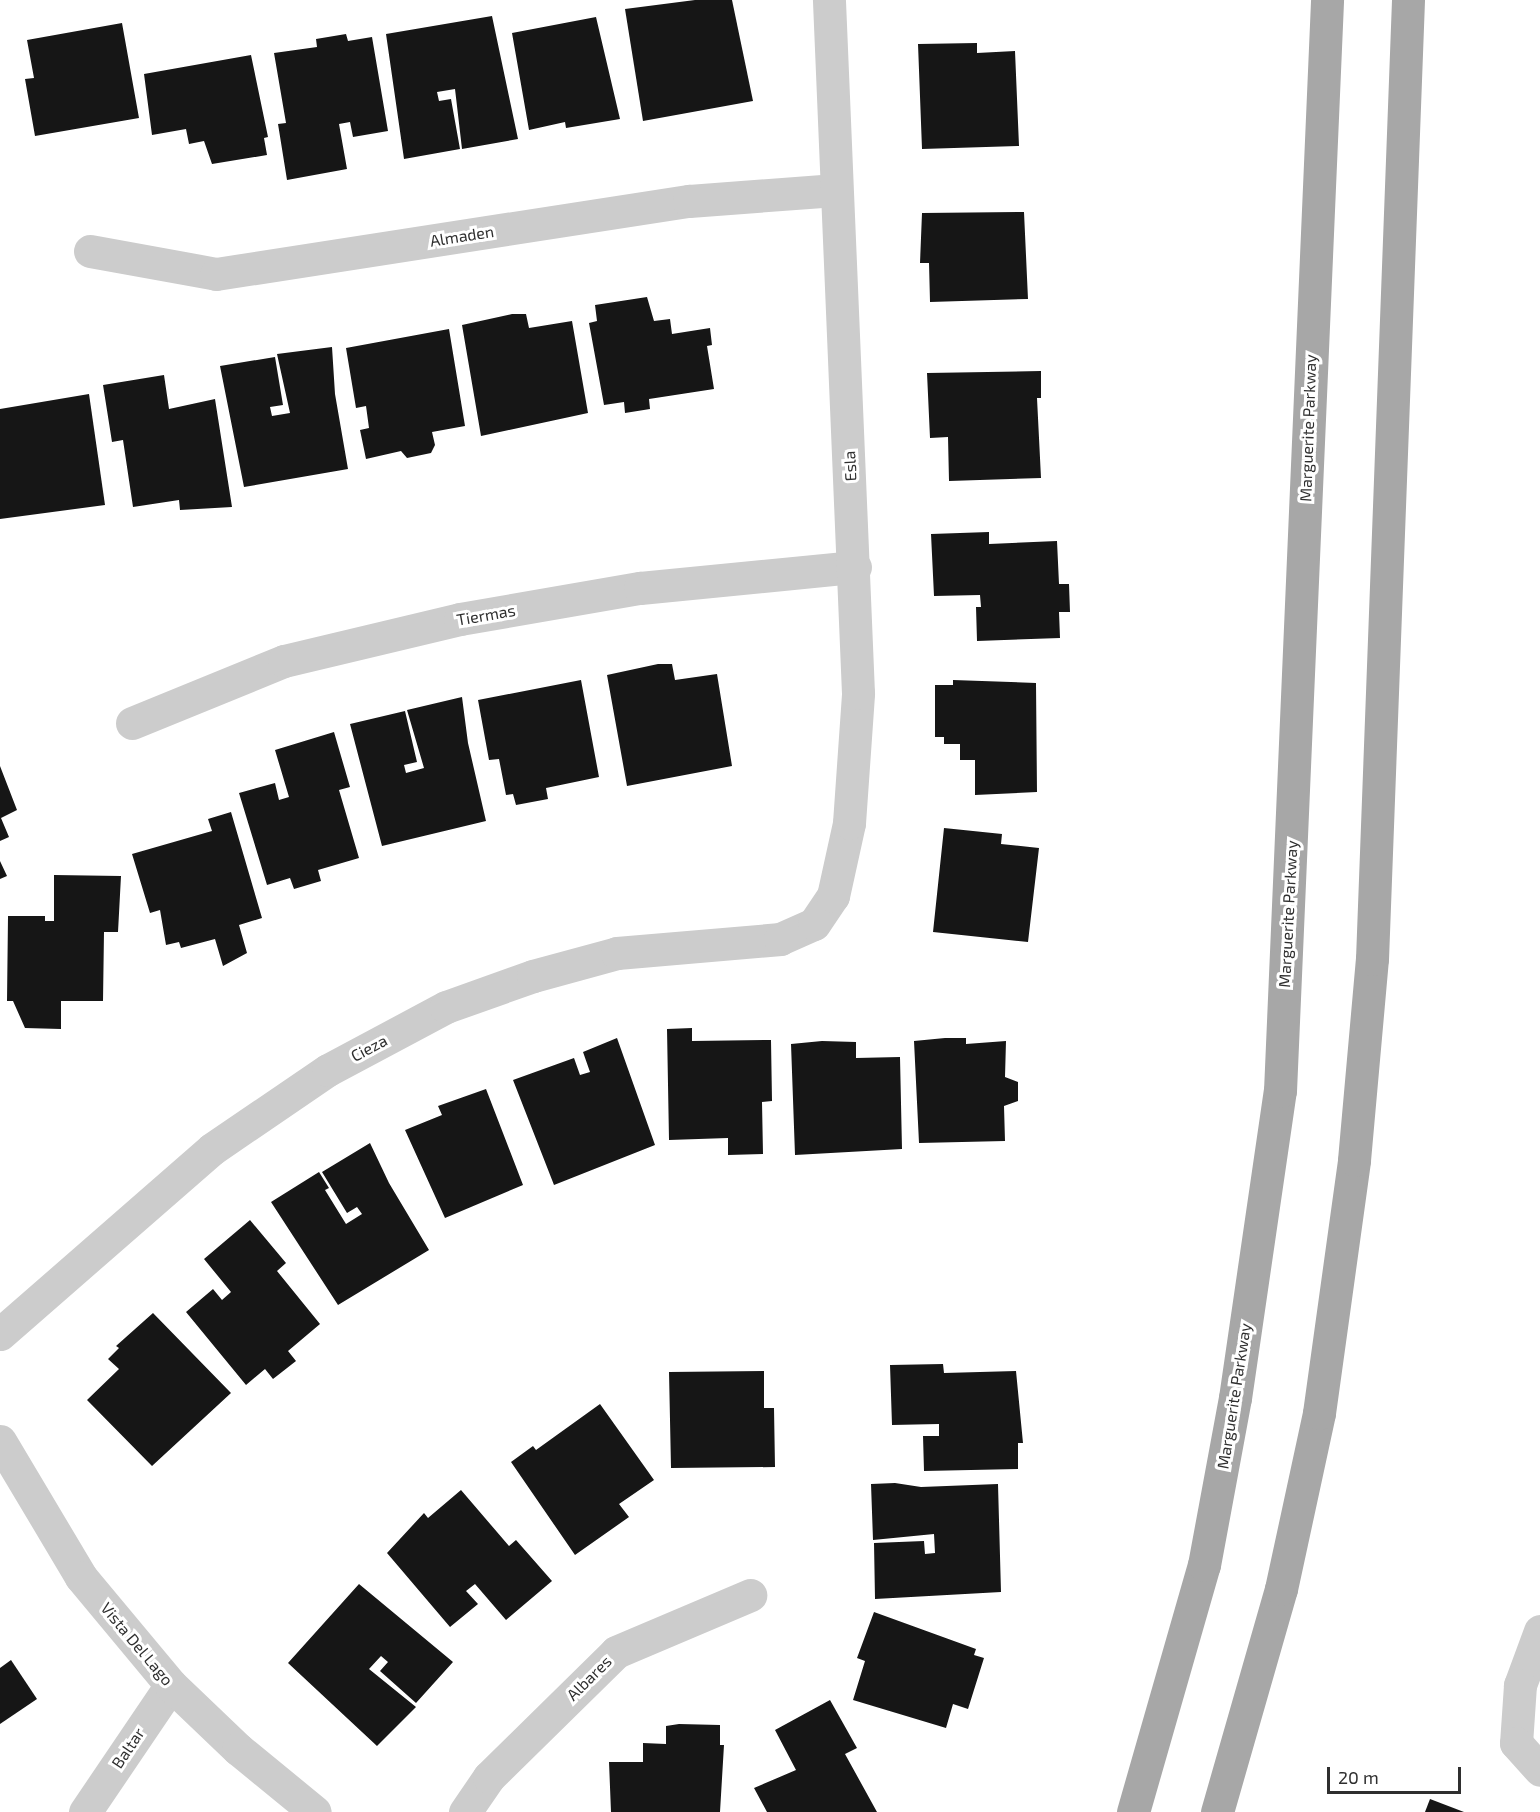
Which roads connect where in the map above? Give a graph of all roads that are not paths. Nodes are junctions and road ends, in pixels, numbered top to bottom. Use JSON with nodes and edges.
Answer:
{"nodes":[{"id":1,"x":829,"y":0,"type":"edge"},
{"id":2,"x":1327,"y":0,"type":"edge"},
{"id":3,"x":1408,"y":0,"type":"edge"},
{"id":4,"x":836,"y":190,"type":"junction"},
{"id":5,"x":90,"y":251,"type":"dead end"},
{"id":6,"x":855,"y":567,"type":"junction"},
{"id":7,"x":132,"y":723,"type":"dead end"},
{"id":8,"x":814,"y":924,"type":"joint"},
{"id":9,"x":0,"y":1334,"type":"edge"},
{"id":10,"x":0,"y":1441,"type":"edge"},
{"id":11,"x":750,"y":1595,"type":"dead end"},
{"id":12,"x":1540,"y":1631,"type":"edge"},
{"id":13,"x":171,"y":1685,"type":"junction"},
{"id":14,"x":1540,"y":1770,"type":"edge"},
{"id":15,"x":85,"y":1812,"type":"edge"},
{"id":16,"x":315,"y":1812,"type":"edge"},
{"id":17,"x":465,"y":1812,"type":"edge"},
{"id":18,"x":1133,"y":1812,"type":"edge"},
{"id":19,"x":1217,"y":1812,"type":"edge"}],
"edges":[{"from":1,"to":4,"type":"street","name":"Esla"},
{"from":2,"to":18,"type":"main road","name":"Marguerite Parkway"},
{"from":3,"to":19,"type":"main road"},
{"from":4,"to":5,"type":"street","name":"Almaden"},
{"from":4,"to":6,"type":"street","name":"Esla"},
{"from":6,"to":7,"type":"street","name":"Tiermas"},
{"from":6,"to":8,"type":"street","name":"Esla"},
{"from":8,"to":9,"type":"street","name":"Cieza"},
{"from":10,"to":13,"type":"street","name":"Vista Del Lago"},
{"from":11,"to":17,"type":"street","name":"Albares"},
{"from":12,"to":14,"type":"street"},
{"from":13,"to":15,"type":"street","name":"Baltar"},
{"from":13,"to":16,"type":"street","name":"Vista Del Lago"}]}
